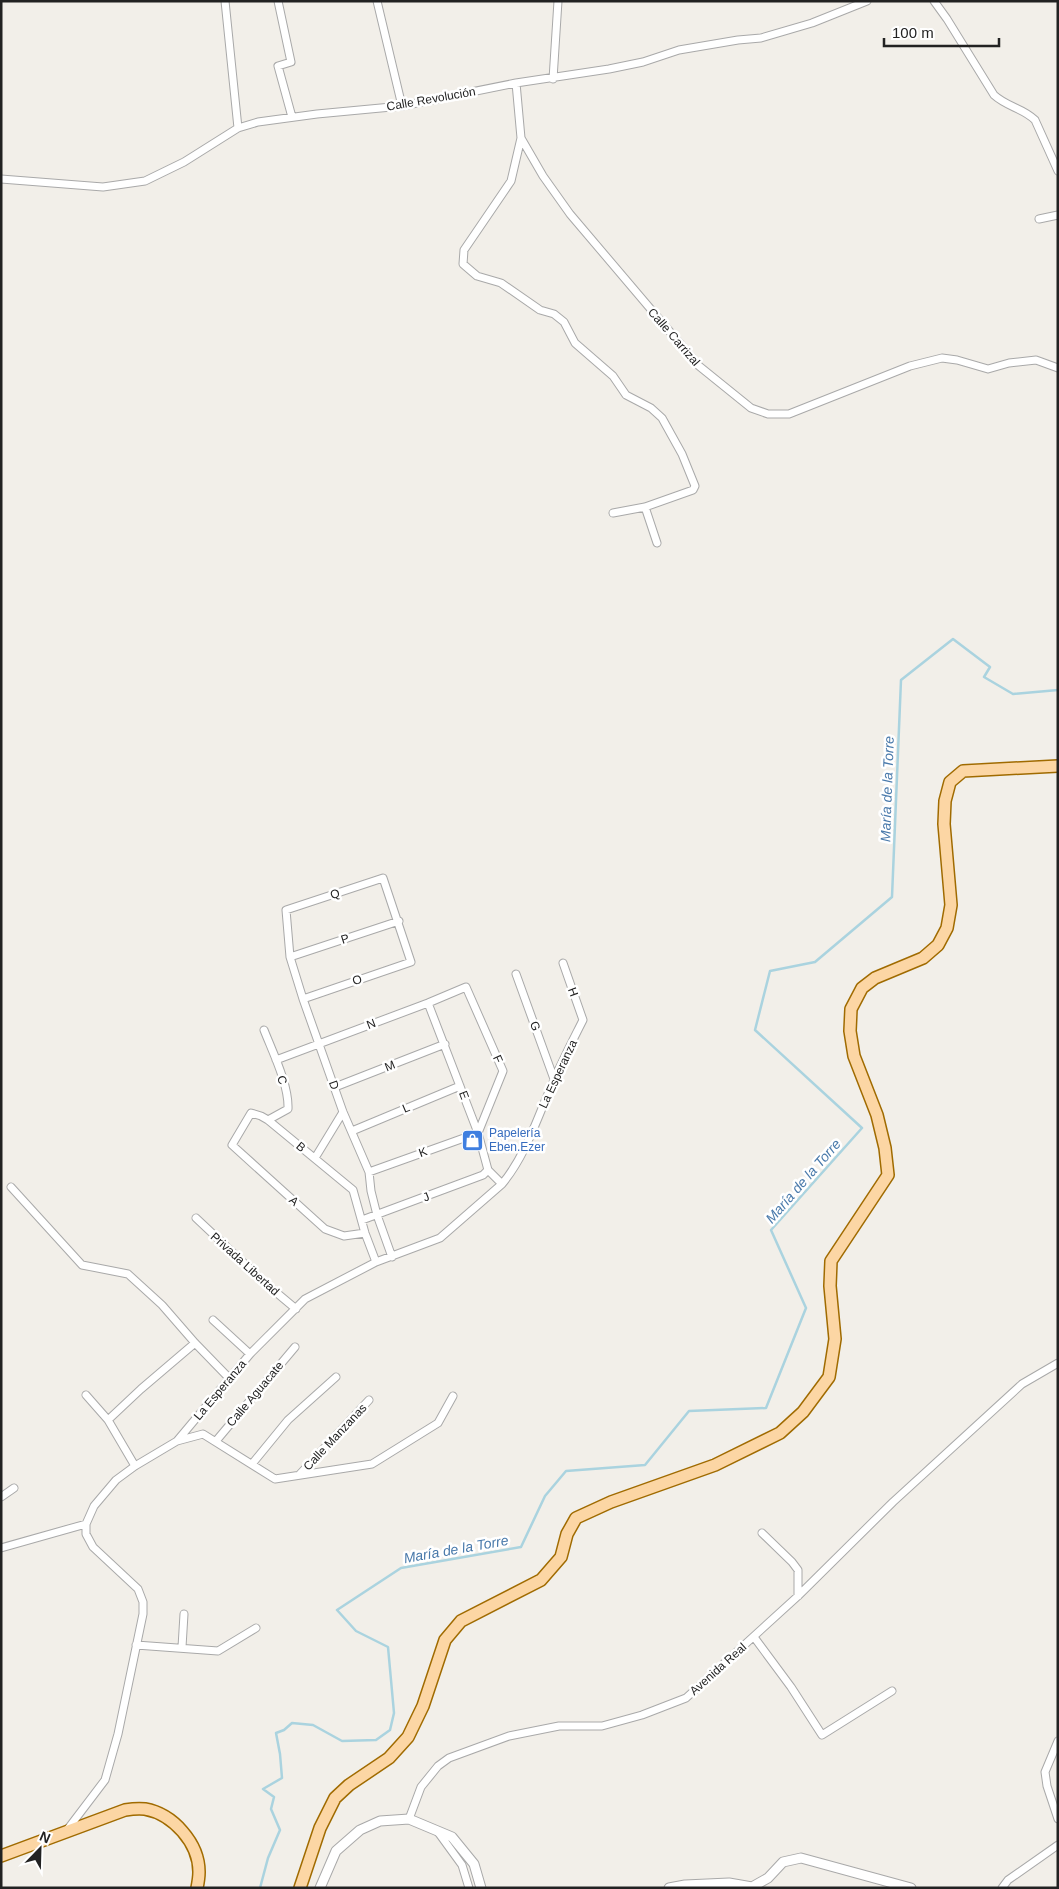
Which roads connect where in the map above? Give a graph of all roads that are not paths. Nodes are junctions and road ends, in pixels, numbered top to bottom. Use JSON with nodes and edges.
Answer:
{"nodes":[{"id":1,"x":224,"y":1,"type":"edge"},
{"id":2,"x":278,"y":1,"type":"edge"},
{"id":3,"x":377,"y":1,"type":"edge"},
{"id":4,"x":558,"y":1,"type":"edge"},
{"id":5,"x":867,"y":1,"type":"edge"},
{"id":6,"x":934,"y":1,"type":"edge"},
{"id":7,"x":553,"y":79,"type":"junction"},
{"id":8,"x":516,"y":83,"type":"junction"},
{"id":9,"x":402,"y":106,"type":"junction"},
{"id":10,"x":292,"y":117,"type":"junction"},
{"id":11,"x":238,"y":128,"type":"junction"},
{"id":12,"x":521,"y":138,"type":"junction"},
{"id":13,"x":1058,"y":171,"type":"edge"},
{"id":14,"x":1,"y":179,"type":"edge"},
{"id":15,"x":1058,"y":215,"type":"edge"},
{"id":16,"x":1039,"y":219,"type":"dead end"},
{"id":17,"x":1058,"y":368,"type":"edge"},
{"id":18,"x":645,"y":507,"type":"junction"},
{"id":19,"x":613,"y":513,"type":"dead end"},
{"id":20,"x":657,"y":543,"type":"dead end"},
{"id":21,"x":1058,"y":766,"type":"edge"},
{"id":22,"x":286,"y":910,"type":"joint"},
{"id":23,"x":399,"y":921,"type":"junction"},
{"id":24,"x":290,"y":957,"type":"junction"},
{"id":25,"x":563,"y":963,"type":"dead end"},
{"id":26,"x":516,"y":974,"type":"dead end"},
{"id":27,"x":466,"y":987,"type":"joint"},
{"id":28,"x":303,"y":999,"type":"junction"},
{"id":29,"x":428,"y":1003,"type":"junction"},
{"id":30,"x":583,"y":1020,"type":"joint"},
{"id":31,"x":264,"y":1030,"type":"dead end"},
{"id":32,"x":320,"y":1044,"type":"junction"},
{"id":33,"x":444,"y":1044,"type":"junction"},
{"id":34,"x":276,"y":1060,"type":"junction"},
{"id":35,"x":554,"y":1079,"type":"junction"},
{"id":36,"x":460,"y":1086,"type":"junction"},
{"id":37,"x":335,"y":1087,"type":"junction"},
{"id":38,"x":344,"y":1112,"type":"junction"},
{"id":39,"x":268,"y":1120,"type":"junction"},
{"id":40,"x":352,"y":1131,"type":"junction"},
{"id":41,"x":478,"y":1132,"type":"junction"},
{"id":42,"x":315,"y":1158,"type":"junction"},
{"id":43,"x":488,"y":1170,"type":"junction"},
{"id":44,"x":369,"y":1172,"type":"junction"},
{"id":45,"x":502,"y":1184,"type":"junction"},
{"id":46,"x":10,"y":1187,"type":"dead end"},
{"id":47,"x":377,"y":1215,"type":"junction"},
{"id":48,"x":196,"y":1218,"type":"dead end"},
{"id":49,"x":362,"y":1220,"type":"junction"},
{"id":50,"x":365,"y":1233,"type":"junction"},
{"id":51,"x":392,"y":1257,"type":"junction"},
{"id":52,"x":376,"y":1262,"type":"junction"},
{"id":53,"x":296,"y":1309,"type":"junction"},
{"id":54,"x":213,"y":1320,"type":"dead end"},
{"id":55,"x":194,"y":1343,"type":"junction"},
{"id":56,"x":295,"y":1347,"type":"dead end"},
{"id":57,"x":250,"y":1354,"type":"junction"},
{"id":58,"x":1058,"y":1363,"type":"edge"},
{"id":59,"x":336,"y":1377,"type":"dead end"},
{"id":60,"x":229,"y":1378,"type":"junction"},
{"id":61,"x":86,"y":1395,"type":"dead end"},
{"id":62,"x":454,"y":1396,"type":"dead end"},
{"id":63,"x":369,"y":1400,"type":"dead end"},
{"id":64,"x":108,"y":1420,"type":"junction"},
{"id":65,"x":177,"y":1441,"type":"junction"},
{"id":66,"x":216,"y":1441,"type":"junction"},
{"id":67,"x":252,"y":1464,"type":"junction"},
{"id":68,"x":135,"y":1466,"type":"junction"},
{"id":69,"x":300,"y":1474,"type":"junction"},
{"id":70,"x":14,"y":1488,"type":"dead end"},
{"id":71,"x":1,"y":1497,"type":"edge"},
{"id":72,"x":86,"y":1524,"type":"junction"},
{"id":73,"x":762,"y":1533,"type":"dead end"},
{"id":74,"x":1,"y":1548,"type":"edge"},
{"id":75,"x":798,"y":1596,"type":"junction"},
{"id":76,"x":184,"y":1614,"type":"dead end"},
{"id":77,"x":256,"y":1628,"type":"dead end"},
{"id":78,"x":754,"y":1637,"type":"junction"},
{"id":79,"x":136,"y":1645,"type":"junction"},
{"id":80,"x":182,"y":1647,"type":"junction"},
{"id":81,"x":892,"y":1691,"type":"dead end"},
{"id":82,"x":1058,"y":1741,"type":"edge"},
{"id":83,"x":409,"y":1819,"type":"junction"},
{"id":84,"x":1058,"y":1819,"type":"edge"},
{"id":85,"x":437,"y":1829,"type":"junction"},
{"id":86,"x":66,"y":1831,"type":"junction"},
{"id":87,"x":1058,"y":1845,"type":"edge"},
{"id":88,"x":1,"y":1856,"type":"edge"},
{"id":89,"x":197,"y":1888,"type":"edge"},
{"id":90,"x":300,"y":1888,"type":"edge"},
{"id":91,"x":320,"y":1888,"type":"edge"},
{"id":92,"x":469,"y":1888,"type":"edge"},
{"id":93,"x":481,"y":1888,"type":"edge"},
{"id":94,"x":669,"y":1888,"type":"edge"},
{"id":95,"x":911,"y":1888,"type":"edge"},
{"id":96,"x":1002,"y":1888,"type":"edge"}],
"edges":[{"from":1,"to":11,"type":"street"},
{"from":2,"to":10,"type":"street"},
{"from":3,"to":9,"type":"street"},
{"from":4,"to":7,"type":"street"},
{"from":5,"to":7,"type":"street","name":"Calle Revolución"},
{"from":6,"to":13,"type":"street"},
{"from":7,"to":8,"type":"street","name":"Calle Revolución"},
{"from":8,"to":9,"type":"street","name":"Calle Revolución"},
{"from":8,"to":12,"type":"street","name":"Calle Carrizal"},
{"from":9,"to":10,"type":"street","name":"Calle Revolución"},
{"from":10,"to":11,"type":"street","name":"Calle Revolución"},
{"from":11,"to":14,"type":"street","name":"Calle Revolución"},
{"from":12,"to":17,"type":"street","name":"Calle Carrizal"},
{"from":12,"to":18,"type":"street"},
{"from":15,"to":16,"type":"street"},
{"from":18,"to":19,"type":"street"},
{"from":18,"to":20,"type":"street"},
{"from":21,"to":90,"type":"main road"},
{"from":22,"to":23,"type":"street","name":"Q"},
{"from":22,"to":24,"type":"street","name":"D"},
{"from":23,"to":24,"type":"street","name":"P"},
{"from":23,"to":28,"type":"street","name":"O"},
{"from":24,"to":28,"type":"street","name":"D"},
{"from":25,"to":30,"type":"street","name":"H"},
{"from":26,"to":35,"type":"street","name":"G"},
{"from":27,"to":29,"type":"street","name":"N"},
{"from":27,"to":41,"type":"street","name":"F"},
{"from":28,"to":32,"type":"street","name":"D"},
{"from":29,"to":32,"type":"street","name":"N"},
{"from":29,"to":33,"type":"street","name":"E"},
{"from":30,"to":35,"type":"street","name":"La Esperanza"},
{"from":31,"to":34,"type":"street","name":"C"},
{"from":32,"to":34,"type":"street","name":"N"},
{"from":32,"to":37,"type":"street","name":"D"},
{"from":33,"to":36,"type":"street","name":"E"},
{"from":33,"to":37,"type":"street","name":"M"},
{"from":34,"to":39,"type":"street","name":"C"},
{"from":35,"to":45,"type":"street","name":"La Esperanza"},
{"from":36,"to":40,"type":"street","name":"L"},
{"from":36,"to":41,"type":"street","name":"E"},
{"from":37,"to":38,"type":"street","name":"D"},
{"from":38,"to":40,"type":"street","name":"D"},
{"from":38,"to":42,"type":"street"},
{"from":39,"to":42,"type":"street","name":"B"},
{"from":39,"to":50,"type":"street","name":"A"},
{"from":40,"to":44,"type":"street","name":"D"},
{"from":41,"to":43,"type":"street","name":"E"},
{"from":41,"to":44,"type":"street","name":"K"},
{"from":42,"to":49,"type":"street","name":"B"},
{"from":43,"to":45,"type":"street"},
{"from":43,"to":47,"type":"street","name":"J"},
{"from":44,"to":47,"type":"street","name":"D"},
{"from":45,"to":51,"type":"street","name":"La Esperanza"},
{"from":46,"to":55,"type":"street"},
{"from":47,"to":49,"type":"street","name":"J"},
{"from":47,"to":51,"type":"street","name":"D"},
{"from":48,"to":53,"type":"street","name":"Privada Libertad"},
{"from":49,"to":50,"type":"street"},
{"from":50,"to":52,"type":"street"},
{"from":51,"to":52,"type":"street","name":"La Esperanza"},
{"from":52,"to":53,"type":"street","name":"La Esperanza"},
{"from":53,"to":57,"type":"street","name":"La Esperanza"},
{"from":54,"to":57,"type":"street"},
{"from":55,"to":60,"type":"street"},
{"from":55,"to":64,"type":"street"},
{"from":56,"to":66,"type":"street","name":"Calle Aguacate"},
{"from":57,"to":60,"type":"street","name":"La Esperanza"},
{"from":58,"to":75,"type":"street","name":"Avenida Real"},
{"from":59,"to":67,"type":"street"},
{"from":60,"to":65,"type":"street","name":"La Esperanza"},
{"from":61,"to":64,"type":"street"},
{"from":62,"to":69,"type":"street"},
{"from":63,"to":69,"type":"street","name":"Calle Manzanas"},
{"from":64,"to":68,"type":"street"},
{"from":65,"to":66,"type":"street"},
{"from":65,"to":68,"type":"street","name":"La Esperanza"},
{"from":66,"to":67,"type":"street"},
{"from":67,"to":69,"type":"street"},
{"from":68,"to":72,"type":"street","name":"La Esperanza"},
{"from":70,"to":71,"type":"street"},
{"from":72,"to":74,"type":"street"},
{"from":72,"to":79,"type":"street"},
{"from":73,"to":75,"type":"street"},
{"from":75,"to":78,"type":"street","name":"Avenida Real"},
{"from":76,"to":80,"type":"street"},
{"from":77,"to":80,"type":"street"},
{"from":78,"to":81,"type":"street"},
{"from":78,"to":83,"type":"street","name":"Avenida Real"},
{"from":79,"to":80,"type":"street"},
{"from":79,"to":86,"type":"street"},
{"from":82,"to":84,"type":"street"},
{"from":83,"to":85,"type":"street"},
{"from":83,"to":91,"type":"street"},
{"from":85,"to":92,"type":"street"},
{"from":85,"to":93,"type":"street"},
{"from":86,"to":88,"type":"main road"},
{"from":86,"to":89,"type":"main road"},
{"from":87,"to":96,"type":"street"},
{"from":94,"to":95,"type":"street"}]}
